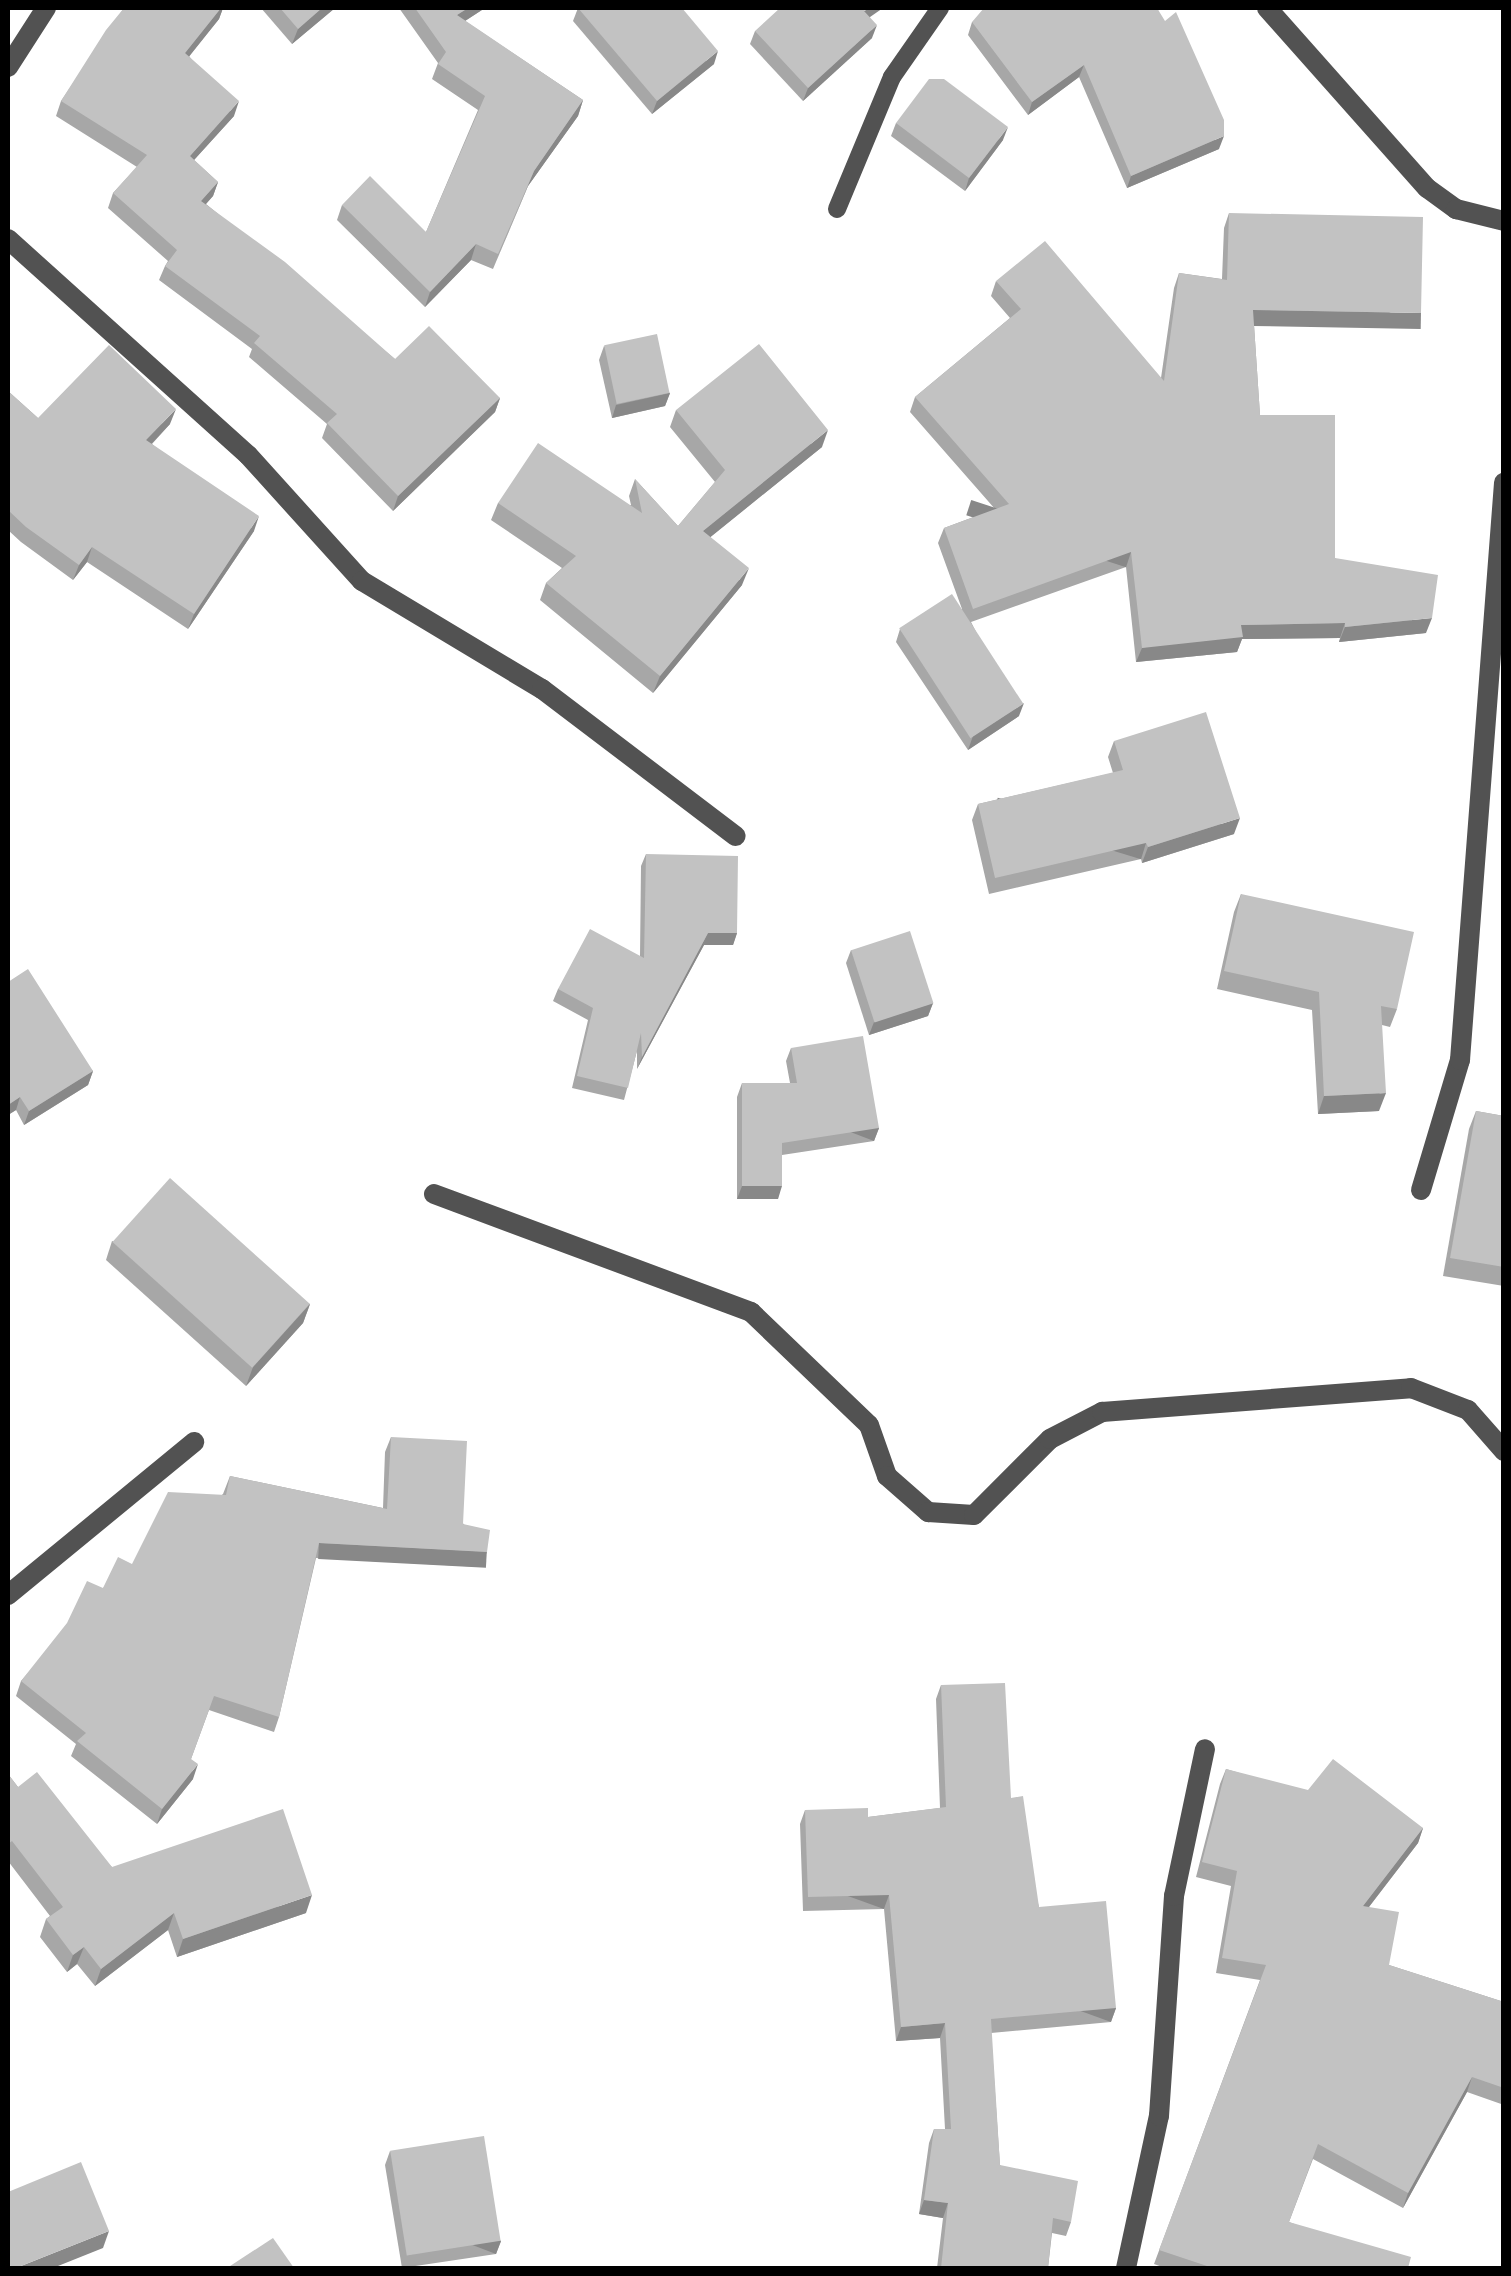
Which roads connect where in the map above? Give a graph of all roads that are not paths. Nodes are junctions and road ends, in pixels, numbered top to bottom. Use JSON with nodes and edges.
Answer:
{"nodes":[{"id":1,"x":46,"y":8,"type":"edge"},
{"id":2,"x":940,"y":8,"type":"edge"},
{"id":3,"x":1268,"y":8,"type":"edge"},
{"id":4,"x":8,"y":67,"type":"edge"},
{"id":5,"x":837,"y":209,"type":"dead end"},
{"id":6,"x":1504,"y":222,"type":"edge"},
{"id":7,"x":8,"y":240,"type":"edge"},
{"id":8,"x":1504,"y":483,"type":"edge"},
{"id":9,"x":736,"y":836,"type":"dead end"},
{"id":10,"x":1421,"y":1190,"type":"dead end"},
{"id":11,"x":434,"y":1194,"type":"dead end"},
{"id":12,"x":194,"y":1442,"type":"dead end"},
{"id":13,"x":1504,"y":1451,"type":"edge"},
{"id":14,"x":8,"y":1595,"type":"edge"},
{"id":15,"x":1205,"y":1749,"type":"dead end"},
{"id":16,"x":1126,"y":2268,"type":"edge"}],
"edges":[{"from":1,"to":4,"type":"street"},
{"from":2,"to":5,"type":"lane"},
{"from":3,"to":6,"type":"street"},
{"from":7,"to":9,"type":"street"},
{"from":8,"to":10,"type":"street"},
{"from":11,"to":13,"type":"street"},
{"from":12,"to":14,"type":"street"},
{"from":15,"to":16,"type":"street"}]}
